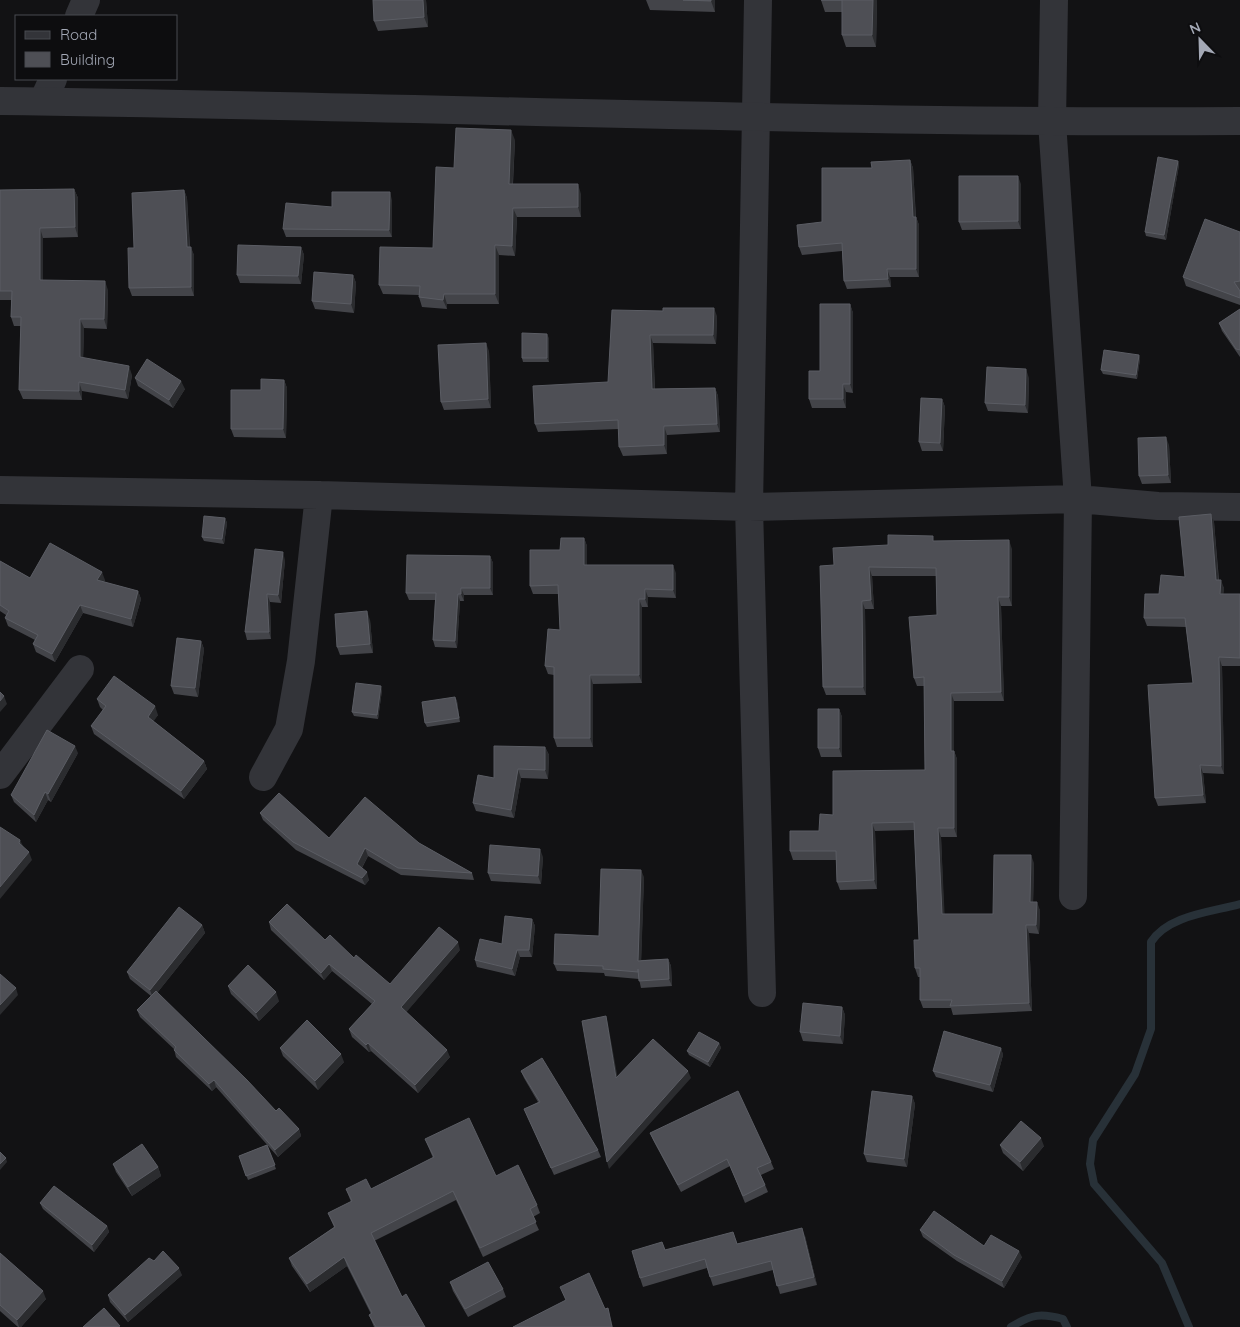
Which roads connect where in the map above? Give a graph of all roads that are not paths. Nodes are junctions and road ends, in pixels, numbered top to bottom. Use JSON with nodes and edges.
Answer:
{"nodes":[{"id":1,"x":86,"y":0,"type":"edge"},
{"id":2,"x":758,"y":0,"type":"edge"},
{"id":3,"x":1054,"y":0,"type":"edge"},
{"id":4,"x":79,"y":15,"type":"edge"},
{"id":5,"x":48,"y":90,"type":"edge"},
{"id":6,"x":0,"y":101,"type":"edge"},
{"id":7,"x":756,"y":118,"type":"junction"},
{"id":8,"x":1240,"y":121,"type":"edge"},
{"id":9,"x":1052,"y":122,"type":"junction"},
{"id":10,"x":0,"y":490,"type":"edge"},
{"id":11,"x":320,"y":495,"type":"junction"},
{"id":12,"x":1078,"y":499,"type":"junction"},
{"id":13,"x":749,"y":507,"type":"junction"},
{"id":14,"x":1240,"y":507,"type":"edge"},
{"id":15,"x":80,"y":669,"type":"dead end"},
{"id":16,"x":0,"y":774,"type":"edge"},
{"id":17,"x":263,"y":777,"type":"dead end"},
{"id":18,"x":1073,"y":896,"type":"dead end"},
{"id":19,"x":762,"y":993,"type":"dead end"}],
"edges":[{"from":1,"to":4,"type":"street"},
{"from":2,"to":7,"type":"street"},
{"from":3,"to":9,"type":"street"},
{"from":5,"to":6,"type":"street"},
{"from":5,"to":7,"type":"street"},
{"from":7,"to":9,"type":"street"},
{"from":7,"to":13,"type":"street"},
{"from":8,"to":9,"type":"street"},
{"from":9,"to":12,"type":"street"},
{"from":10,"to":11,"type":"street"},
{"from":11,"to":13,"type":"street"},
{"from":11,"to":17,"type":"street"},
{"from":12,"to":13,"type":"street"},
{"from":12,"to":14,"type":"street"},
{"from":12,"to":18,"type":"street"},
{"from":13,"to":19,"type":"street"},
{"from":15,"to":16,"type":"street"}]}
